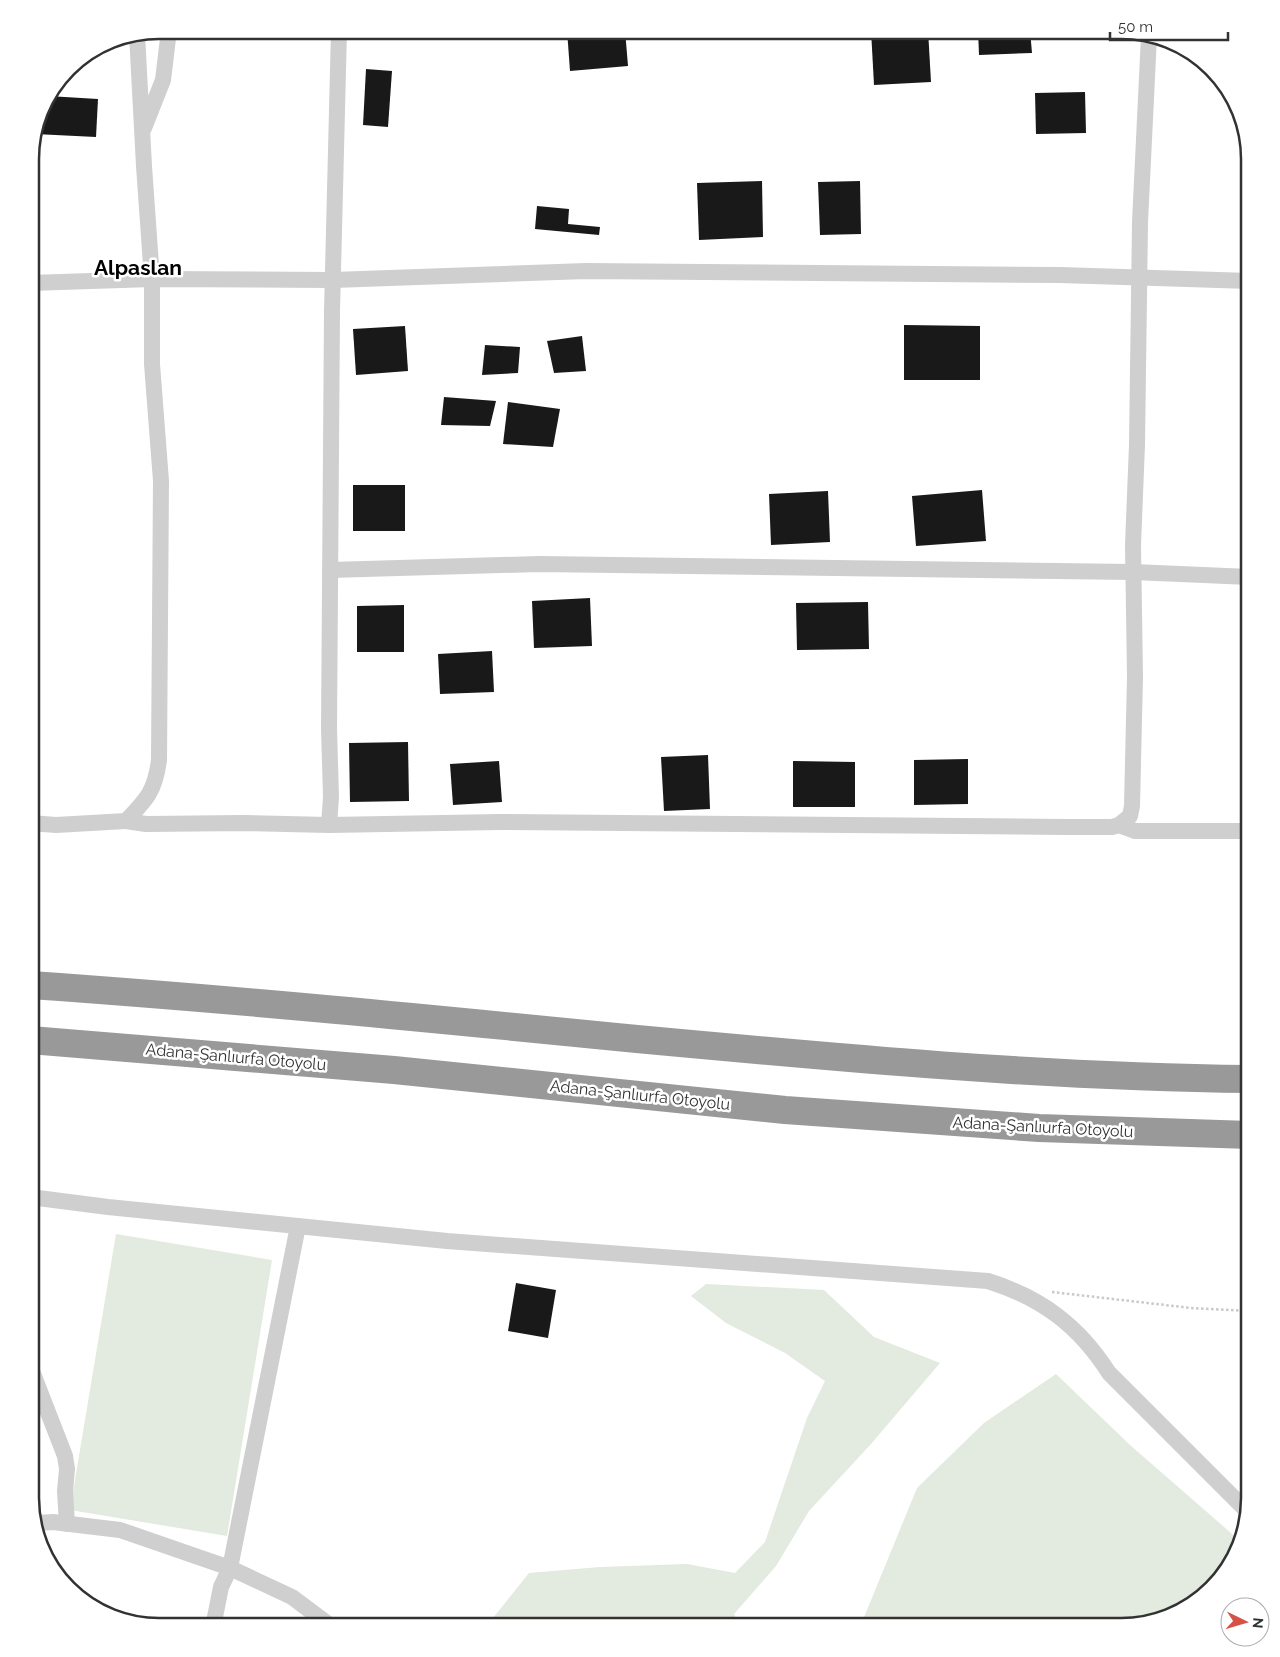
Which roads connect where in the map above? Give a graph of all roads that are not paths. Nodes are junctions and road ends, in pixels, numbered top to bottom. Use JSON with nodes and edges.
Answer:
{"nodes":[{"id":1,"x":168,"y":39,"type":"edge"},
{"id":2,"x":339,"y":39,"type":"edge"},
{"id":3,"x":137,"y":41,"type":"edge"},
{"id":4,"x":1149,"y":42,"type":"edge"},
{"id":5,"x":142,"y":132,"type":"junction"},
{"id":6,"x":1139,"y":277,"type":"junction"},
{"id":7,"x":152,"y":278,"type":"junction"},
{"id":8,"x":333,"y":280,"type":"junction"},
{"id":9,"x":1241,"y":281,"type":"edge"},
{"id":10,"x":39,"y":283,"type":"edge"},
{"id":11,"x":330,"y":570,"type":"junction"},
{"id":12,"x":1133,"y":572,"type":"junction"},
{"id":13,"x":1241,"y":577,"type":"edge"},
{"id":14,"x":126,"y":821,"type":"junction"},
{"id":15,"x":39,"y":824,"type":"edge"},
{"id":16,"x":329,"y":825,"type":"junction"},
{"id":17,"x":1119,"y":825,"type":"junction"},
{"id":18,"x":1241,"y":831,"type":"edge"},
{"id":19,"x":39,"y":986,"type":"edge"},
{"id":20,"x":39,"y":1041,"type":"edge"},
{"id":21,"x":1241,"y":1079,"type":"edge"},
{"id":22,"x":1241,"y":1135,"type":"edge"},
{"id":23,"x":39,"y":1198,"type":"edge"},
{"id":24,"x":298,"y":1226,"type":"junction"},
{"id":25,"x":39,"y":1389,"type":"edge"},
{"id":26,"x":1241,"y":1505,"type":"edge"},
{"id":27,"x":42,"y":1523,"type":"edge"},
{"id":28,"x":68,"y":1524,"type":"junction"},
{"id":29,"x":230,"y":1568,"type":"junction"},
{"id":30,"x":215,"y":1618,"type":"edge"},
{"id":31,"x":320,"y":1618,"type":"edge"}],
"edges":[{"from":1,"to":5,"type":"street"},
{"from":2,"to":8,"type":"street"},
{"from":3,"to":5,"type":"street"},
{"from":4,"to":6,"type":"street"},
{"from":5,"to":7,"type":"street"},
{"from":6,"to":8,"type":"street"},
{"from":6,"to":9,"type":"street"},
{"from":6,"to":12,"type":"street"},
{"from":7,"to":8,"type":"street"},
{"from":7,"to":10,"type":"street"},
{"from":7,"to":14,"type":"street"},
{"from":8,"to":11,"type":"street"},
{"from":11,"to":12,"type":"street"},
{"from":11,"to":16,"type":"street"},
{"from":12,"to":13,"type":"street"},
{"from":12,"to":17,"type":"street"},
{"from":14,"to":15,"type":"street"},
{"from":14,"to":16,"type":"street"},
{"from":16,"to":17,"type":"street"},
{"from":17,"to":18,"type":"street"},
{"from":19,"to":21,"type":"highway"},
{"from":20,"to":22,"type":"highway","name":"Adana-Şanlıurfa Otoyolu"},
{"from":23,"to":24,"type":"street"},
{"from":24,"to":26,"type":"street"},
{"from":24,"to":29,"type":"street"},
{"from":25,"to":28,"type":"street"},
{"from":27,"to":28,"type":"street"},
{"from":28,"to":29,"type":"street"},
{"from":29,"to":30,"type":"street"},
{"from":29,"to":31,"type":"street"}]}
